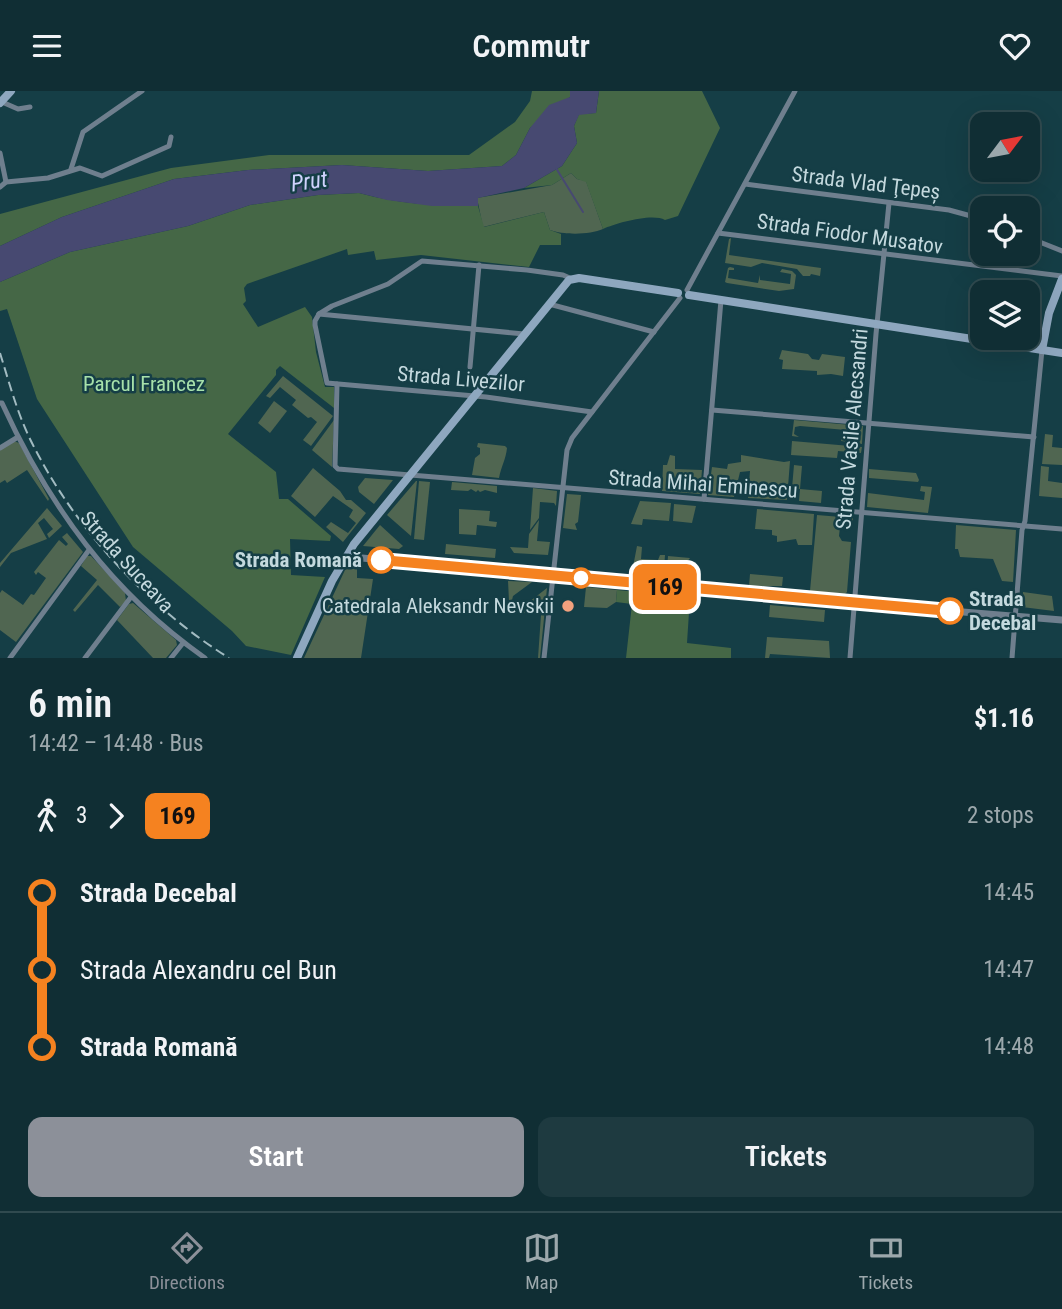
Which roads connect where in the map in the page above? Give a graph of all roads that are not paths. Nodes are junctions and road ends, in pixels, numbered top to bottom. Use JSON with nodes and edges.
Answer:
{"nodes":[{"id":1,"x":11,"y":91,"type":"edge"},
{"id":2,"x":142,"y":91,"type":"edge"},
{"id":3,"x":795,"y":91,"type":"edge"},
{"id":4,"x":1,"y":102,"type":"edge"},
{"id":5,"x":30,"y":107,"type":"dead end"},
{"id":6,"x":172,"y":137,"type":"dead end"},
{"id":7,"x":0,"y":153,"type":"edge"},
{"id":8,"x":71,"y":169,"type":"junction"},
{"id":9,"x":6,"y":182,"type":"junction"},
{"id":10,"x":745,"y":184,"type":"junction"},
{"id":11,"x":0,"y":187,"type":"edge"},
{"id":12,"x":889,"y":203,"type":"junction"},
{"id":13,"x":970,"y":215,"type":"edge"},
{"id":14,"x":718,"y":233,"type":"junction"},
{"id":15,"x":1040,"y":242,"type":"edge"},
{"id":16,"x":1062,"y":251,"type":"edge"},
{"id":17,"x":883,"y":254,"type":"junction"},
{"id":18,"x":479,"y":265,"type":"junction"},
{"id":19,"x":1062,"y":278,"type":"edge"},
{"id":20,"x":572,"y":279,"type":"junction"},
{"id":21,"x":684,"y":294,"type":"junction"},
{"id":22,"x":721,"y":300,"type":"junction"},
{"id":23,"x":549,"y":304,"type":"junction"},
{"id":24,"x":319,"y":314,"type":"junction"},
{"id":25,"x":876,"y":324,"type":"junction"},
{"id":26,"x":475,"y":329,"type":"junction"},
{"id":27,"x":654,"y":332,"type":"junction"},
{"id":28,"x":524,"y":334,"type":"junction"},
{"id":29,"x":1042,"y":350,"type":"junction"},
{"id":30,"x":1062,"y":353,"type":"edge"},
{"id":31,"x":470,"y":367,"type":"dead end"},
{"id":32,"x":337,"y":384,"type":"junction"},
{"id":33,"x":474,"y":396,"type":"junction"},
{"id":34,"x":0,"y":404,"type":"edge"},
{"id":35,"x":712,"y":410,"type":"junction"},
{"id":36,"x":592,"y":412,"type":"junction"},
{"id":37,"x":868,"y":424,"type":"junction"},
{"id":38,"x":18,"y":437,"type":"junction"},
{"id":39,"x":1034,"y":437,"type":"junction"},
{"id":40,"x":0,"y":448,"type":"edge"},
{"id":41,"x":408,"y":476,"type":"junction"},
{"id":42,"x":563,"y":489,"type":"junction"},
{"id":43,"x":704,"y":499,"type":"junction"},
{"id":44,"x":861,"y":512,"type":"junction"},
{"id":45,"x":1025,"y":526,"type":"junction"},
{"id":46,"x":1062,"y":529,"type":"edge"},
{"id":47,"x":89,"y":550,"type":"junction"},
{"id":48,"x":342,"y":561,"type":"junction"},
{"id":49,"x":552,"y":575,"type":"junction"},
{"id":50,"x":131,"y":597,"type":"junction"},
{"id":51,"x":853,"y":603,"type":"junction"},
{"id":52,"x":1016,"y":617,"type":"junction"},
{"id":53,"x":1062,"y":620,"type":"edge"},
{"id":54,"x":183,"y":643,"type":"junction"},
{"id":55,"x":9,"y":658,"type":"edge"},
{"id":56,"x":85,"y":658,"type":"edge"},
{"id":57,"x":171,"y":658,"type":"edge"},
{"id":58,"x":205,"y":658,"type":"edge"},
{"id":59,"x":297,"y":658,"type":"edge"},
{"id":60,"x":544,"y":658,"type":"edge"},
{"id":61,"x":850,"y":658,"type":"edge"},
{"id":62,"x":1012,"y":658,"type":"edge"}],
"edges":[{"from":1,"to":4,"type":"main road"},
{"from":2,"to":8,"type":"street"},
{"from":3,"to":10,"type":"street"},
{"from":4,"to":5,"type":"street"},
{"from":6,"to":8,"type":"street"},
{"from":7,"to":9,"type":"street"},
{"from":8,"to":9,"type":"street"},
{"from":9,"to":11,"type":"street"},
{"from":10,"to":12,"type":"street","name":"Strada Vlad Ţepeș"},
{"from":10,"to":14,"type":"street"},
{"from":12,"to":13,"type":"street","name":"Strada Vlad Ţepeș"},
{"from":12,"to":17,"type":"street","name":"Strada Vasile Alecsandri"},
{"from":14,"to":17,"type":"street","name":"Strada Fiodor Musatov"},
{"from":14,"to":21,"type":"street"},
{"from":15,"to":16,"type":"street"},
{"from":17,"to":19,"type":"street","name":"Strada Fiodor Musatov"},
{"from":17,"to":25,"type":"street","name":"Strada Vasile Alecsandri"},
{"from":18,"to":20,"type":"street"},
{"from":18,"to":24,"type":"street"},
{"from":18,"to":26,"type":"street"},
{"from":19,"to":29,"type":"main road"},
{"from":20,"to":21,"type":"main road"},
{"from":20,"to":23,"type":"main road"},
{"from":21,"to":22,"type":"main road"},
{"from":21,"to":27,"type":"street"},
{"from":22,"to":25,"type":"main road"},
{"from":22,"to":35,"type":"street"},
{"from":23,"to":27,"type":"street"},
{"from":23,"to":28,"type":"main road"},
{"from":24,"to":26,"type":"street"},
{"from":24,"to":32,"type":"street","name":"Strada Livezilor"},
{"from":25,"to":29,"type":"main road"},
{"from":25,"to":37,"type":"street","name":"Strada Vasile Alecsandri"},
{"from":26,"to":28,"type":"street"},
{"from":26,"to":31,"type":"street"},
{"from":27,"to":36,"type":"street"},
{"from":28,"to":33,"type":"main road"},
{"from":29,"to":30,"type":"main road"},
{"from":29,"to":39,"type":"street"},
{"from":32,"to":33,"type":"street","name":"Strada Livezilor"},
{"from":32,"to":41,"type":"street","name":"Strada Mihai Eminescu"},
{"from":33,"to":36,"type":"street","name":"Strada Livezilor"},
{"from":33,"to":41,"type":"main road"},
{"from":34,"to":38,"type":"street","name":"Strada Suceava"},
{"from":35,"to":37,"type":"street"},
{"from":35,"to":43,"type":"street"},
{"from":36,"to":42,"type":"street"},
{"from":37,"to":39,"type":"street"},
{"from":37,"to":44,"type":"street","name":"Strada Vasile Alecsandri"},
{"from":38,"to":40,"type":"street"},
{"from":38,"to":47,"type":"street","name":"Strada Suceava"},
{"from":39,"to":45,"type":"street"},
{"from":41,"to":42,"type":"street","name":"Strada Mihai Eminescu"},
{"from":41,"to":48,"type":"main road"},
{"from":42,"to":43,"type":"street","name":"Strada Mihai Eminescu"},
{"from":42,"to":49,"type":"street"},
{"from":43,"to":44,"type":"street","name":"Strada Mihai Eminescu"},
{"from":44,"to":45,"type":"street","name":"Strada Mihai Eminescu"},
{"from":44,"to":51,"type":"street","name":"Strada Vasile Alecsandri"},
{"from":45,"to":46,"type":"street","name":"Strada Mihai Eminescu"},
{"from":45,"to":52,"type":"street"},
{"from":47,"to":50,"type":"street","name":"Strada Suceava"},
{"from":47,"to":55,"type":"street"},
{"from":48,"to":49,"type":"street"},
{"from":48,"to":59,"type":"main road"},
{"from":49,"to":51,"type":"street"},
{"from":49,"to":60,"type":"street"},
{"from":50,"to":54,"type":"street","name":"Strada Suceava"},
{"from":50,"to":56,"type":"street"},
{"from":51,"to":52,"type":"street"},
{"from":51,"to":61,"type":"street","name":"Strada Vasile Alecsandri"},
{"from":52,"to":53,"type":"street"},
{"from":52,"to":62,"type":"street"},
{"from":54,"to":57,"type":"street"},
{"from":54,"to":58,"type":"street","name":"Strada Suceava"}]}
